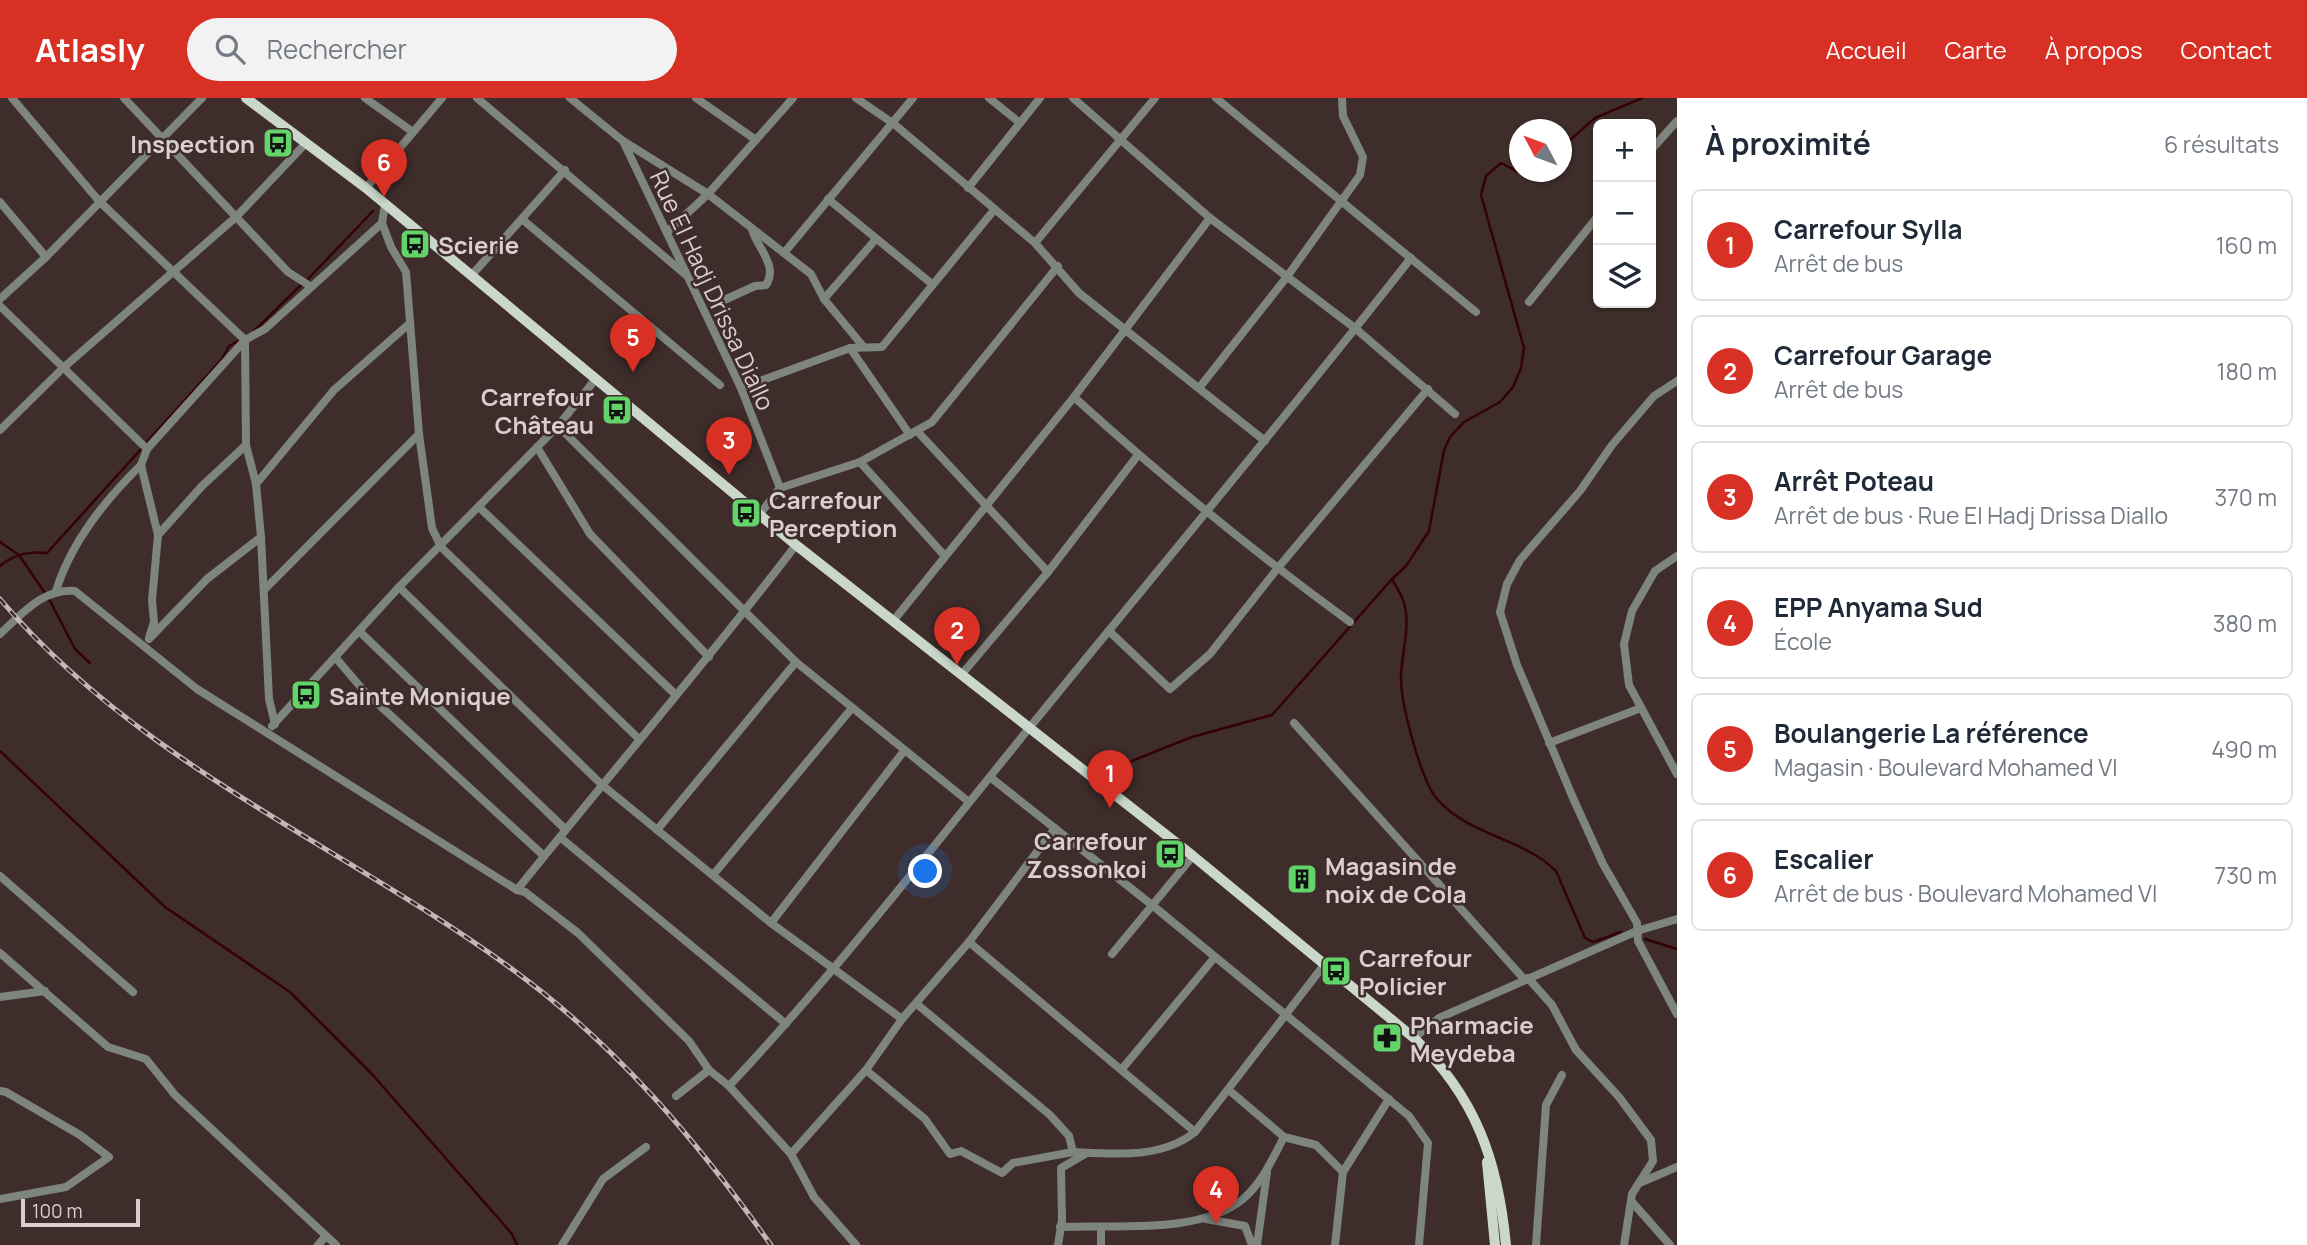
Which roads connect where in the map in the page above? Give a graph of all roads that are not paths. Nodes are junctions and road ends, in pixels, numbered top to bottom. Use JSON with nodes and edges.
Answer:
{"nodes":[{"id":1,"x":12,"y":98,"type":"edge"},
{"id":2,"x":124,"y":98,"type":"edge"},
{"id":3,"x":202,"y":98,"type":"edge"},
{"id":4,"x":246,"y":98,"type":"edge"},
{"id":5,"x":365,"y":98,"type":"edge"},
{"id":6,"x":442,"y":98,"type":"edge"},
{"id":7,"x":477,"y":98,"type":"edge"},
{"id":8,"x":570,"y":98,"type":"edge"},
{"id":9,"x":696,"y":98,"type":"edge"},
{"id":10,"x":793,"y":98,"type":"edge"},
{"id":11,"x":856,"y":98,"type":"edge"},
{"id":12,"x":913,"y":98,"type":"edge"},
{"id":13,"x":989,"y":98,"type":"edge"},
{"id":14,"x":1041,"y":98,"type":"edge"},
{"id":15,"x":1073,"y":98,"type":"edge"},
{"id":16,"x":1155,"y":98,"type":"edge"},
{"id":17,"x":1216,"y":98,"type":"edge"},
{"id":18,"x":1342,"y":98,"type":"edge"},
{"id":19,"x":1677,"y":121,"type":"edge"},
{"id":20,"x":1020,"y":123,"type":"junction"},
{"id":21,"x":894,"y":124,"type":"junction"},
{"id":22,"x":413,"y":132,"type":"junction"},
{"id":23,"x":160,"y":138,"type":"junction"},
{"id":24,"x":1119,"y":139,"type":"junction"},
{"id":25,"x":755,"y":140,"type":"junction"},
{"id":26,"x":623,"y":141,"type":"junction"},
{"id":27,"x":306,"y":143,"type":"junction"},
{"id":28,"x":1656,"y":144,"type":"edge"},
{"id":29,"x":565,"y":170,"type":"junction"},
{"id":30,"x":366,"y":188,"type":"junction"},
{"id":31,"x":968,"y":188,"type":"junction"},
{"id":32,"x":708,"y":194,"type":"junction"},
{"id":33,"x":828,"y":199,"type":"junction"},
{"id":34,"x":99,"y":201,"type":"junction"},
{"id":35,"x":1342,"y":201,"type":"junction"},
{"id":36,"x":0,"y":202,"type":"edge"},
{"id":37,"x":385,"y":205,"type":"junction"},
{"id":38,"x":994,"y":210,"type":"junction"},
{"id":39,"x":236,"y":217,"type":"junction"},
{"id":40,"x":1210,"y":218,"type":"junction"},
{"id":41,"x":523,"y":219,"type":"junction"},
{"id":42,"x":1593,"y":222,"type":"edge"},
{"id":43,"x":382,"y":223,"type":"junction"},
{"id":44,"x":751,"y":228,"type":"junction"},
{"id":45,"x":667,"y":232,"type":"junction"},
{"id":46,"x":876,"y":239,"type":"junction"},
{"id":47,"x":1035,"y":243,"type":"junction"},
{"id":48,"x":784,"y":253,"type":"junction"},
{"id":49,"x":46,"y":257,"type":"junction"},
{"id":50,"x":1411,"y":258,"type":"junction"},
{"id":51,"x":1058,"y":266,"type":"junction"},
{"id":52,"x":172,"y":273,"type":"junction"},
{"id":53,"x":471,"y":276,"type":"junction"},
{"id":54,"x":689,"y":278,"type":"junction"},
{"id":55,"x":1286,"y":278,"type":"junction"},
{"id":56,"x":932,"y":284,"type":"junction"},
{"id":57,"x":310,"y":286,"type":"junction"},
{"id":58,"x":0,"y":299,"type":"edge"},
{"id":59,"x":824,"y":299,"type":"junction"},
{"id":60,"x":722,"y":300,"type":"dead end"},
{"id":61,"x":1529,"y":302,"type":"dead end"},
{"id":62,"x":0,"y":306,"type":"edge"},
{"id":63,"x":1476,"y":312,"type":"dead end"},
{"id":64,"x":410,"y":323,"type":"junction"},
{"id":65,"x":1356,"y":329,"type":"junction"},
{"id":66,"x":1125,"y":330,"type":"junction"},
{"id":67,"x":245,"y":340,"type":"junction"},
{"id":68,"x":862,"y":345,"type":"junction"},
{"id":69,"x":850,"y":348,"type":"junction"},
{"id":70,"x":63,"y":368,"type":"junction"},
{"id":71,"x":594,"y":380,"type":"junction"},
{"id":72,"x":1677,"y":381,"type":"edge"},
{"id":73,"x":720,"y":385,"type":"dead end"},
{"id":74,"x":741,"y":388,"type":"junction"},
{"id":75,"x":1199,"y":388,"type":"junction"},
{"id":76,"x":1428,"y":389,"type":"junction"},
{"id":77,"x":1074,"y":397,"type":"junction"},
{"id":78,"x":1455,"y":414,"type":"dead end"},
{"id":79,"x":558,"y":426,"type":"junction"},
{"id":80,"x":0,"y":430,"type":"edge"},
{"id":81,"x":914,"y":433,"type":"junction"},
{"id":82,"x":419,"y":434,"type":"junction"},
{"id":83,"x":1265,"y":442,"type":"junction"},
{"id":84,"x":246,"y":445,"type":"junction"},
{"id":85,"x":537,"y":447,"type":"junction"},
{"id":86,"x":147,"y":449,"type":"junction"},
{"id":87,"x":1138,"y":455,"type":"junction"},
{"id":88,"x":859,"y":462,"type":"junction"},
{"id":89,"x":141,"y":465,"type":"junction"},
{"id":90,"x":256,"y":484,"type":"junction"},
{"id":91,"x":780,"y":488,"type":"junction"},
{"id":92,"x":986,"y":506,"type":"junction"},
{"id":93,"x":479,"y":507,"type":"junction"},
{"id":94,"x":1209,"y":511,"type":"junction"},
{"id":95,"x":760,"y":514,"type":"junction"},
{"id":96,"x":158,"y":535,"type":"junction"},
{"id":97,"x":261,"y":537,"type":"junction"},
{"id":98,"x":796,"y":545,"type":"junction"},
{"id":99,"x":441,"y":547,"type":"junction"},
{"id":100,"x":944,"y":555,"type":"junction"},
{"id":101,"x":1677,"y":556,"type":"edge"},
{"id":102,"x":1277,"y":569,"type":"junction"},
{"id":103,"x":1048,"y":572,"type":"junction"},
{"id":104,"x":399,"y":587,"type":"junction"},
{"id":105,"x":265,"y":589,"type":"junction"},
{"id":106,"x":56,"y":591,"type":"junction"},
{"id":107,"x":744,"y":613,"type":"junction"},
{"id":108,"x":894,"y":620,"type":"junction"},
{"id":109,"x":1350,"y":622,"type":"dead end"},
{"id":110,"x":359,"y":631,"type":"junction"},
{"id":111,"x":1109,"y":631,"type":"junction"},
{"id":112,"x":0,"y":634,"type":"edge"},
{"id":113,"x":149,"y":639,"type":"junction"},
{"id":114,"x":143,"y":648,"type":"junction"},
{"id":115,"x":335,"y":657,"type":"junction"},
{"id":116,"x":709,"y":657,"type":"junction"},
{"id":117,"x":796,"y":662,"type":"junction"},
{"id":118,"x":962,"y":674,"type":"junction"},
{"id":119,"x":676,"y":695,"type":"junction"},
{"id":120,"x":852,"y":708,"type":"junction"},
{"id":121,"x":1641,"y":708,"type":"junction"},
{"id":122,"x":1294,"y":723,"type":"dead end"},
{"id":123,"x":271,"y":727,"type":"junction"},
{"id":124,"x":1029,"y":728,"type":"junction"},
{"id":125,"x":639,"y":739,"type":"junction"},
{"id":126,"x":1549,"y":743,"type":"junction"},
{"id":127,"x":904,"y":751,"type":"junction"},
{"id":128,"x":1677,"y":774,"type":"edge"},
{"id":129,"x":990,"y":777,"type":"junction"},
{"id":130,"x":601,"y":784,"type":"junction"},
{"id":131,"x":969,"y":802,"type":"junction"},
{"id":132,"x":1055,"y":828,"type":"junction"},
{"id":133,"x":565,"y":829,"type":"junction"},
{"id":134,"x":657,"y":830,"type":"junction"},
{"id":135,"x":561,"y":838,"type":"junction"},
{"id":136,"x":544,"y":856,"type":"junction"},
{"id":137,"x":1194,"y":856,"type":"junction"},
{"id":138,"x":713,"y":875,"type":"junction"},
{"id":139,"x":0,"y":876,"type":"edge"},
{"id":140,"x":517,"y":890,"type":"junction"},
{"id":141,"x":1152,"y":905,"type":"junction"},
{"id":142,"x":1677,"y":919,"type":"edge"},
{"id":143,"x":771,"y":923,"type":"junction"},
{"id":144,"x":1637,"y":931,"type":"junction"},
{"id":145,"x":969,"y":942,"type":"junction"},
{"id":146,"x":0,"y":953,"type":"edge"},
{"id":147,"x":1112,"y":954,"type":"dead end"},
{"id":148,"x":1215,"y":957,"type":"junction"},
{"id":149,"x":1324,"y":965,"type":"junction"},
{"id":150,"x":833,"y":969,"type":"junction"},
{"id":151,"x":1526,"y":979,"type":"junction"},
{"id":152,"x":45,"y":991,"type":"junction"},
{"id":153,"x":133,"y":992,"type":"dead end"},
{"id":154,"x":0,"y":998,"type":"edge"},
{"id":155,"x":918,"y":1005,"type":"junction"},
{"id":156,"x":1286,"y":1013,"type":"junction"},
{"id":157,"x":1677,"y":1014,"type":"edge"},
{"id":158,"x":902,"y":1020,"type":"junction"},
{"id":159,"x":786,"y":1024,"type":"junction"},
{"id":160,"x":1414,"y":1038,"type":"junction"},
{"id":161,"x":1122,"y":1069,"type":"junction"},
{"id":162,"x":709,"y":1070,"type":"junction"},
{"id":163,"x":866,"y":1070,"type":"junction"},
{"id":164,"x":1562,"y":1076,"type":"dead end"},
{"id":165,"x":729,"y":1086,"type":"junction"},
{"id":166,"x":0,"y":1091,"type":"edge"},
{"id":167,"x":1230,"y":1091,"type":"junction"},
{"id":168,"x":676,"y":1096,"type":"dead end"},
{"id":169,"x":1390,"y":1099,"type":"junction"},
{"id":170,"x":1195,"y":1132,"type":"junction"},
{"id":171,"x":1284,"y":1137,"type":"junction"},
{"id":172,"x":1485,"y":1144,"type":"junction"},
{"id":173,"x":646,"y":1147,"type":"dead end"},
{"id":174,"x":1073,"y":1152,"type":"junction"},
{"id":175,"x":1087,"y":1153,"type":"junction"},
{"id":176,"x":790,"y":1154,"type":"junction"},
{"id":177,"x":1677,"y":1167,"type":"edge"},
{"id":178,"x":1267,"y":1168,"type":"junction"},
{"id":179,"x":1343,"y":1172,"type":"junction"},
{"id":180,"x":1642,"y":1182,"type":"junction"},
{"id":181,"x":0,"y":1199,"type":"edge"},
{"id":182,"x":1632,"y":1202,"type":"junction"},
{"id":183,"x":1205,"y":1218,"type":"junction"},
{"id":184,"x":1060,"y":1227,"type":"junction"},
{"id":185,"x":1101,"y":1228,"type":"junction"},
{"id":186,"x":326,"y":1237,"type":"junction"},
{"id":187,"x":318,"y":1245,"type":"edge"},
{"id":188,"x":336,"y":1245,"type":"edge"},
{"id":189,"x":562,"y":1245,"type":"edge"},
{"id":190,"x":856,"y":1245,"type":"edge"},
{"id":191,"x":1058,"y":1245,"type":"edge"},
{"id":192,"x":1101,"y":1245,"type":"edge"},
{"id":193,"x":1254,"y":1245,"type":"edge"},
{"id":194,"x":1335,"y":1245,"type":"edge"},
{"id":195,"x":1419,"y":1245,"type":"edge"},
{"id":196,"x":1495,"y":1245,"type":"edge"},
{"id":197,"x":1506,"y":1245,"type":"edge"},
{"id":198,"x":1536,"y":1245,"type":"edge"},
{"id":199,"x":1624,"y":1245,"type":"edge"},
{"id":200,"x":1670,"y":1245,"type":"edge"}],
"edges":[{"from":1,"to":34,"type":"street"},
{"from":2,"to":23,"type":"street"},
{"from":3,"to":23,"type":"street"},
{"from":4,"to":27,"type":"main road"},
{"from":5,"to":22,"type":"street"},
{"from":6,"to":22,"type":"street"},
{"from":7,"to":29,"type":"street"},
{"from":8,"to":26,"type":"street","name":"Rue El Hadj Drissa Diallo"},
{"from":9,"to":25,"type":"street"},
{"from":10,"to":25,"type":"street"},
{"from":11,"to":21,"type":"street"},
{"from":12,"to":21,"type":"street"},
{"from":13,"to":20,"type":"street"},
{"from":14,"to":20,"type":"street"},
{"from":15,"to":24,"type":"street"},
{"from":16,"to":24,"type":"street"},
{"from":17,"to":35,"type":"street"},
{"from":18,"to":35,"type":"street"},
{"from":19,"to":28,"type":"street"},
{"from":20,"to":31,"type":"street"},
{"from":21,"to":31,"type":"street"},
{"from":21,"to":33,"type":"street"},
{"from":22,"to":30,"type":"street"},
{"from":23,"to":34,"type":"street"},
{"from":23,"to":39,"type":"street"},
{"from":24,"to":40,"type":"street"},
{"from":24,"to":47,"type":"street"},
{"from":25,"to":32,"type":"street"},
{"from":26,"to":32,"type":"street"},
{"from":26,"to":45,"type":"street","name":"Rue El Hadj Drissa Diallo"},
{"from":27,"to":30,"type":"main road"},
{"from":27,"to":39,"type":"street"},
{"from":29,"to":41,"type":"street"},
{"from":29,"to":54,"type":"street"},
{"from":30,"to":37,"type":"main road"},
{"from":31,"to":38,"type":"street"},
{"from":32,"to":44,"type":"street"},
{"from":32,"to":45,"type":"street"},
{"from":33,"to":46,"type":"street"},
{"from":33,"to":48,"type":"street"},
{"from":34,"to":49,"type":"street"},
{"from":34,"to":52,"type":"street"},
{"from":35,"to":50,"type":"street"},
{"from":35,"to":55,"type":"street"},
{"from":36,"to":49,"type":"street"},
{"from":37,"to":43,"type":"street"},
{"from":37,"to":53,"type":"main road"},
{"from":38,"to":47,"type":"street"},
{"from":38,"to":56,"type":"street"},
{"from":39,"to":52,"type":"street"},
{"from":39,"to":57,"type":"street"},
{"from":40,"to":55,"type":"street"},
{"from":40,"to":66,"type":"street"},
{"from":41,"to":53,"type":"street"},
{"from":41,"to":73,"type":"street"},
{"from":42,"to":61,"type":"street"},
{"from":43,"to":57,"type":"street"},
{"from":43,"to":64,"type":"street"},
{"from":44,"to":48,"type":"street"},
{"from":44,"to":60,"type":"street"},
{"from":45,"to":54,"type":"street","name":"Rue El Hadj Drissa Diallo"},
{"from":46,"to":56,"type":"street"},
{"from":46,"to":59,"type":"street"},
{"from":47,"to":51,"type":"street"},
{"from":48,"to":59,"type":"street"},
{"from":49,"to":58,"type":"street"},
{"from":50,"to":63,"type":"street"},
{"from":50,"to":65,"type":"street"},
{"from":51,"to":66,"type":"street"},
{"from":51,"to":81,"type":"street"},
{"from":52,"to":67,"type":"street"},
{"from":52,"to":70,"type":"street"},
{"from":53,"to":71,"type":"main road"},
{"from":54,"to":74,"type":"street","name":"Rue El Hadj Drissa Diallo"},
{"from":55,"to":65,"type":"street"},
{"from":55,"to":75,"type":"street"},
{"from":56,"to":68,"type":"street"},
{"from":57,"to":67,"type":"street"},
{"from":59,"to":68,"type":"street"},
{"from":62,"to":70,"type":"street"},
{"from":64,"to":82,"type":"street"},
{"from":64,"to":90,"type":"street"},
{"from":65,"to":76,"type":"street"},
{"from":65,"to":83,"type":"street"},
{"from":66,"to":75,"type":"street"},
{"from":66,"to":77,"type":"street"},
{"from":67,"to":84,"type":"street"},
{"from":67,"to":86,"type":"street"},
{"from":68,"to":69,"type":"street"},
{"from":69,"to":74,"type":"street"},
{"from":69,"to":81,"type":"street"},
{"from":70,"to":80,"type":"street"},
{"from":70,"to":86,"type":"street"},
{"from":71,"to":79,"type":"street"},
{"from":71,"to":95,"type":"main road"},
{"from":72,"to":126,"type":"street"},
{"from":74,"to":91,"type":"street","name":"Rue El Hadj Drissa Diallo"},
{"from":75,"to":83,"type":"street"},
{"from":76,"to":78,"type":"street"},
{"from":76,"to":102,"type":"street"},
{"from":77,"to":87,"type":"street"},
{"from":77,"to":92,"type":"street"},
{"from":79,"to":85,"type":"street"},
{"from":79,"to":107,"type":"street"},
{"from":81,"to":88,"type":"street"},
{"from":81,"to":92,"type":"street"},
{"from":82,"to":99,"type":"street"},
{"from":82,"to":105,"type":"street"},
{"from":83,"to":94,"type":"street"},
{"from":84,"to":90,"type":"street"},
{"from":84,"to":96,"type":"street"},
{"from":85,"to":93,"type":"street"},
{"from":85,"to":116,"type":"street"},
{"from":86,"to":89,"type":"street"},
{"from":87,"to":94,"type":"street"},
{"from":87,"to":103,"type":"street"},
{"from":88,"to":91,"type":"street"},
{"from":88,"to":100,"type":"street"},
{"from":89,"to":96,"type":"street"},
{"from":89,"to":106,"type":"street"},
{"from":90,"to":97,"type":"street"},
{"from":91,"to":95,"type":"street"},
{"from":92,"to":100,"type":"street"},
{"from":92,"to":103,"type":"street"},
{"from":93,"to":99,"type":"street"},
{"from":93,"to":119,"type":"street"},
{"from":94,"to":102,"type":"street"},
{"from":94,"to":111,"type":"street"},
{"from":95,"to":98,"type":"main road"},
{"from":96,"to":113,"type":"street"},
{"from":97,"to":105,"type":"street"},
{"from":97,"to":113,"type":"street"},
{"from":98,"to":107,"type":"street"},
{"from":98,"to":108,"type":"main road"},
{"from":99,"to":104,"type":"street"},
{"from":99,"to":125,"type":"street"},
{"from":100,"to":108,"type":"street"},
{"from":101,"to":121,"type":"street"},
{"from":102,"to":109,"type":"street"},
{"from":102,"to":111,"type":"street"},
{"from":103,"to":118,"type":"street"},
{"from":104,"to":110,"type":"street"},
{"from":104,"to":130,"type":"street"},
{"from":105,"to":123,"type":"street"},
{"from":106,"to":112,"type":"street"},
{"from":106,"to":114,"type":"street"},
{"from":107,"to":116,"type":"street"},
{"from":107,"to":117,"type":"street"},
{"from":108,"to":118,"type":"main road"},
{"from":110,"to":115,"type":"street"},
{"from":110,"to":133,"type":"street"},
{"from":111,"to":124,"type":"street"},
{"from":113,"to":114,"type":"street"},
{"from":114,"to":123,"type":"street"},
{"from":115,"to":123,"type":"street"},
{"from":115,"to":136,"type":"street"},
{"from":116,"to":119,"type":"street"},
{"from":117,"to":120,"type":"street"},
{"from":117,"to":134,"type":"street"},
{"from":118,"to":124,"type":"main road"},
{"from":119,"to":125,"type":"street"},
{"from":120,"to":127,"type":"street"},
{"from":120,"to":138,"type":"street"},
{"from":121,"to":126,"type":"street"},
{"from":121,"to":128,"type":"street"},
{"from":122,"to":151,"type":"street"},
{"from":123,"to":140,"type":"street"},
{"from":124,"to":129,"type":"street"},
{"from":124,"to":137,"type":"main road"},
{"from":125,"to":130,"type":"street"},
{"from":126,"to":144,"type":"street"},
{"from":127,"to":131,"type":"street"},
{"from":127,"to":143,"type":"street"},
{"from":129,"to":131,"type":"street"},
{"from":129,"to":132,"type":"street"},
{"from":130,"to":133,"type":"street"},
{"from":130,"to":134,"type":"street"},
{"from":131,"to":150,"type":"street"},
{"from":132,"to":141,"type":"street"},
{"from":132,"to":145,"type":"street"},
{"from":133,"to":135,"type":"street"},
{"from":134,"to":138,"type":"street"},
{"from":135,"to":136,"type":"street"},
{"from":135,"to":159,"type":"street"},
{"from":136,"to":140,"type":"street"},
{"from":137,"to":141,"type":"street"},
{"from":137,"to":149,"type":"main road"},
{"from":138,"to":143,"type":"street"},
{"from":139,"to":153,"type":"street"},
{"from":140,"to":162,"type":"street"},
{"from":141,"to":147,"type":"street"},
{"from":141,"to":148,"type":"street"},
{"from":142,"to":144,"type":"street"},
{"from":143,"to":150,"type":"street"},
{"from":144,"to":151,"type":"street"},
{"from":144,"to":157,"type":"street"},
{"from":145,"to":155,"type":"street"},
{"from":145,"to":161,"type":"street"},
{"from":146,"to":152,"type":"street"},
{"from":148,"to":156,"type":"street"},
{"from":148,"to":161,"type":"street"},
{"from":149,"to":156,"type":"street"},
{"from":149,"to":160,"type":"main road"},
{"from":150,"to":158,"type":"street"},
{"from":150,"to":159,"type":"street"},
{"from":151,"to":160,"type":"street"},
{"from":151,"to":180,"type":"street"},
{"from":152,"to":154,"type":"street"},
{"from":152,"to":186,"type":"street"},
{"from":155,"to":158,"type":"street"},
{"from":155,"to":174,"type":"street"},
{"from":156,"to":167,"type":"street"},
{"from":156,"to":169,"type":"street"},
{"from":158,"to":163,"type":"street"},
{"from":159,"to":165,"type":"street"},
{"from":160,"to":172,"type":"main road"},
{"from":161,"to":170,"type":"street"},
{"from":162,"to":165,"type":"street"},
{"from":162,"to":168,"type":"street"},
{"from":163,"to":174,"type":"street"},
{"from":163,"to":176,"type":"street"},
{"from":164,"to":198,"type":"street"},
{"from":165,"to":176,"type":"street"},
{"from":166,"to":181,"type":"street"},
{"from":167,"to":170,"type":"street"},
{"from":167,"to":171,"type":"street"},
{"from":169,"to":179,"type":"street"},
{"from":169,"to":195,"type":"street"},
{"from":170,"to":175,"type":"street"},
{"from":171,"to":178,"type":"street"},
{"from":171,"to":179,"type":"street"},
{"from":172,"to":196,"type":"main road"},
{"from":172,"to":197,"type":"main road"},
{"from":173,"to":189,"type":"street"},
{"from":174,"to":175,"type":"street"},
{"from":175,"to":184,"type":"street"},
{"from":176,"to":190,"type":"street"},
{"from":177,"to":180,"type":"street"},
{"from":178,"to":183,"type":"street"},
{"from":178,"to":193,"type":"street"},
{"from":179,"to":194,"type":"street"},
{"from":180,"to":182,"type":"street"},
{"from":182,"to":199,"type":"street"},
{"from":182,"to":200,"type":"street"},
{"from":183,"to":185,"type":"street"},
{"from":183,"to":193,"type":"street"},
{"from":184,"to":185,"type":"street"},
{"from":184,"to":191,"type":"street"},
{"from":185,"to":192,"type":"street"},
{"from":186,"to":187,"type":"street"},
{"from":186,"to":188,"type":"street"}]}
